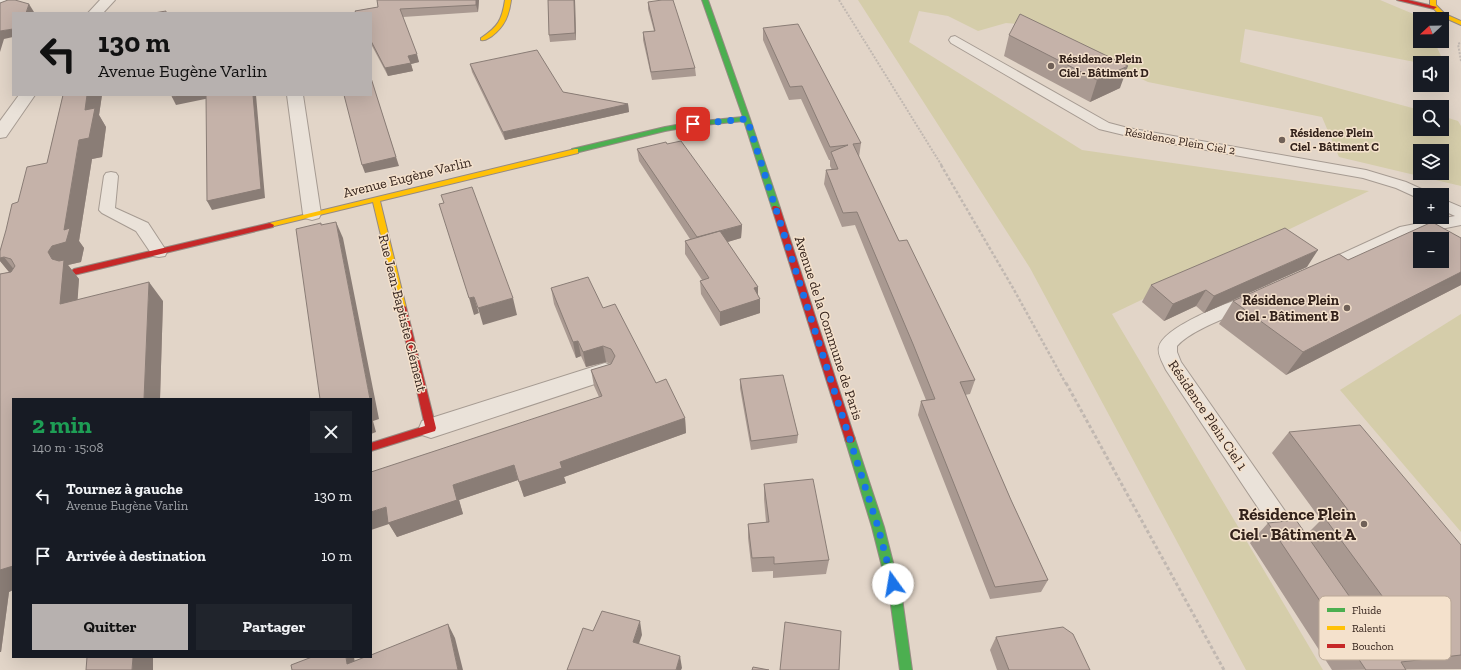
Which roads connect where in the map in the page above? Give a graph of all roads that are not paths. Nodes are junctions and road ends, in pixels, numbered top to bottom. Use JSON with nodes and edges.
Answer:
{"nodes":[{"id":1,"x":108,"y":0,"type":"edge"},
{"id":2,"x":508,"y":0,"type":"edge"},
{"id":3,"x":705,"y":0,"type":"edge"},
{"id":4,"x":1400,"y":0,"type":"edge"},
{"id":5,"x":1434,"y":4,"type":"edge"},
{"id":6,"x":96,"y":12,"type":"edge"},
{"id":7,"x":1461,"y":23,"type":"edge"},
{"id":8,"x":483,"y":39,"type":"dead end"},
{"id":9,"x":955,"y":40,"type":"dead end"},
{"id":10,"x":26,"y":96,"type":"edge"},
{"id":11,"x":295,"y":96,"type":"edge"},
{"id":12,"x":747,"y":119,"type":"junction"},
{"id":13,"x":0,"y":133,"type":"edge"},
{"id":14,"x":111,"y":176,"type":"dead end"},
{"id":15,"x":1413,"y":191,"type":"edge"},
{"id":16,"x":376,"y":199,"type":"junction"},
{"id":17,"x":1449,"y":207,"type":"edge"},
{"id":18,"x":1461,"y":213,"type":"edge"},
{"id":19,"x":312,"y":214,"type":"junction"},
{"id":20,"x":1461,"y":220,"type":"edge"},
{"id":21,"x":159,"y":252,"type":"junction"},
{"id":22,"x":74,"y":272,"type":"dead end"},
{"id":23,"x":1307,"y":276,"type":"edge"},
{"id":24,"x":1264,"y":295,"type":"edge"},
{"id":25,"x":605,"y":372,"type":"edge"},
{"id":26,"x":431,"y":428,"type":"junction"},
{"id":27,"x":372,"y":447,"type":"edge"},
{"id":28,"x":1301,"y":553,"type":"edge"},
{"id":29,"x":906,"y":670,"type":"edge"}],
"edges":[{"from":1,"to":6,"type":"street"},
{"from":2,"to":8,"type":"street"},
{"from":3,"to":12,"type":"street","name":"Avenue de la Commune de Paris"},
{"from":4,"to":5,"type":"street"},
{"from":5,"to":7,"type":"street"},
{"from":9,"to":15,"type":"lane","name":"Résidence Plein Ciel 2"},
{"from":10,"to":13,"type":"street"},
{"from":11,"to":19,"type":"street"},
{"from":12,"to":16,"type":"street","name":"Avenue Eugène Varlin"},
{"from":12,"to":29,"type":"street","name":"Avenue de la Commune de Paris"},
{"from":14,"to":21,"type":"lane"},
{"from":16,"to":19,"type":"street","name":"Avenue Eugène Varlin"},
{"from":16,"to":26,"type":"street","name":"Rue Jean-Baptiste Clément"},
{"from":17,"to":18,"type":"lane"},
{"from":19,"to":21,"type":"street","name":"Avenue Eugène Varlin"},
{"from":20,"to":23,"type":"lane"},
{"from":21,"to":22,"type":"street","name":"Avenue Eugène Varlin"},
{"from":24,"to":28,"type":"lane","name":"Résidence Plein Ciel 1"},
{"from":25,"to":26,"type":"street"},
{"from":26,"to":27,"type":"street"}]}
